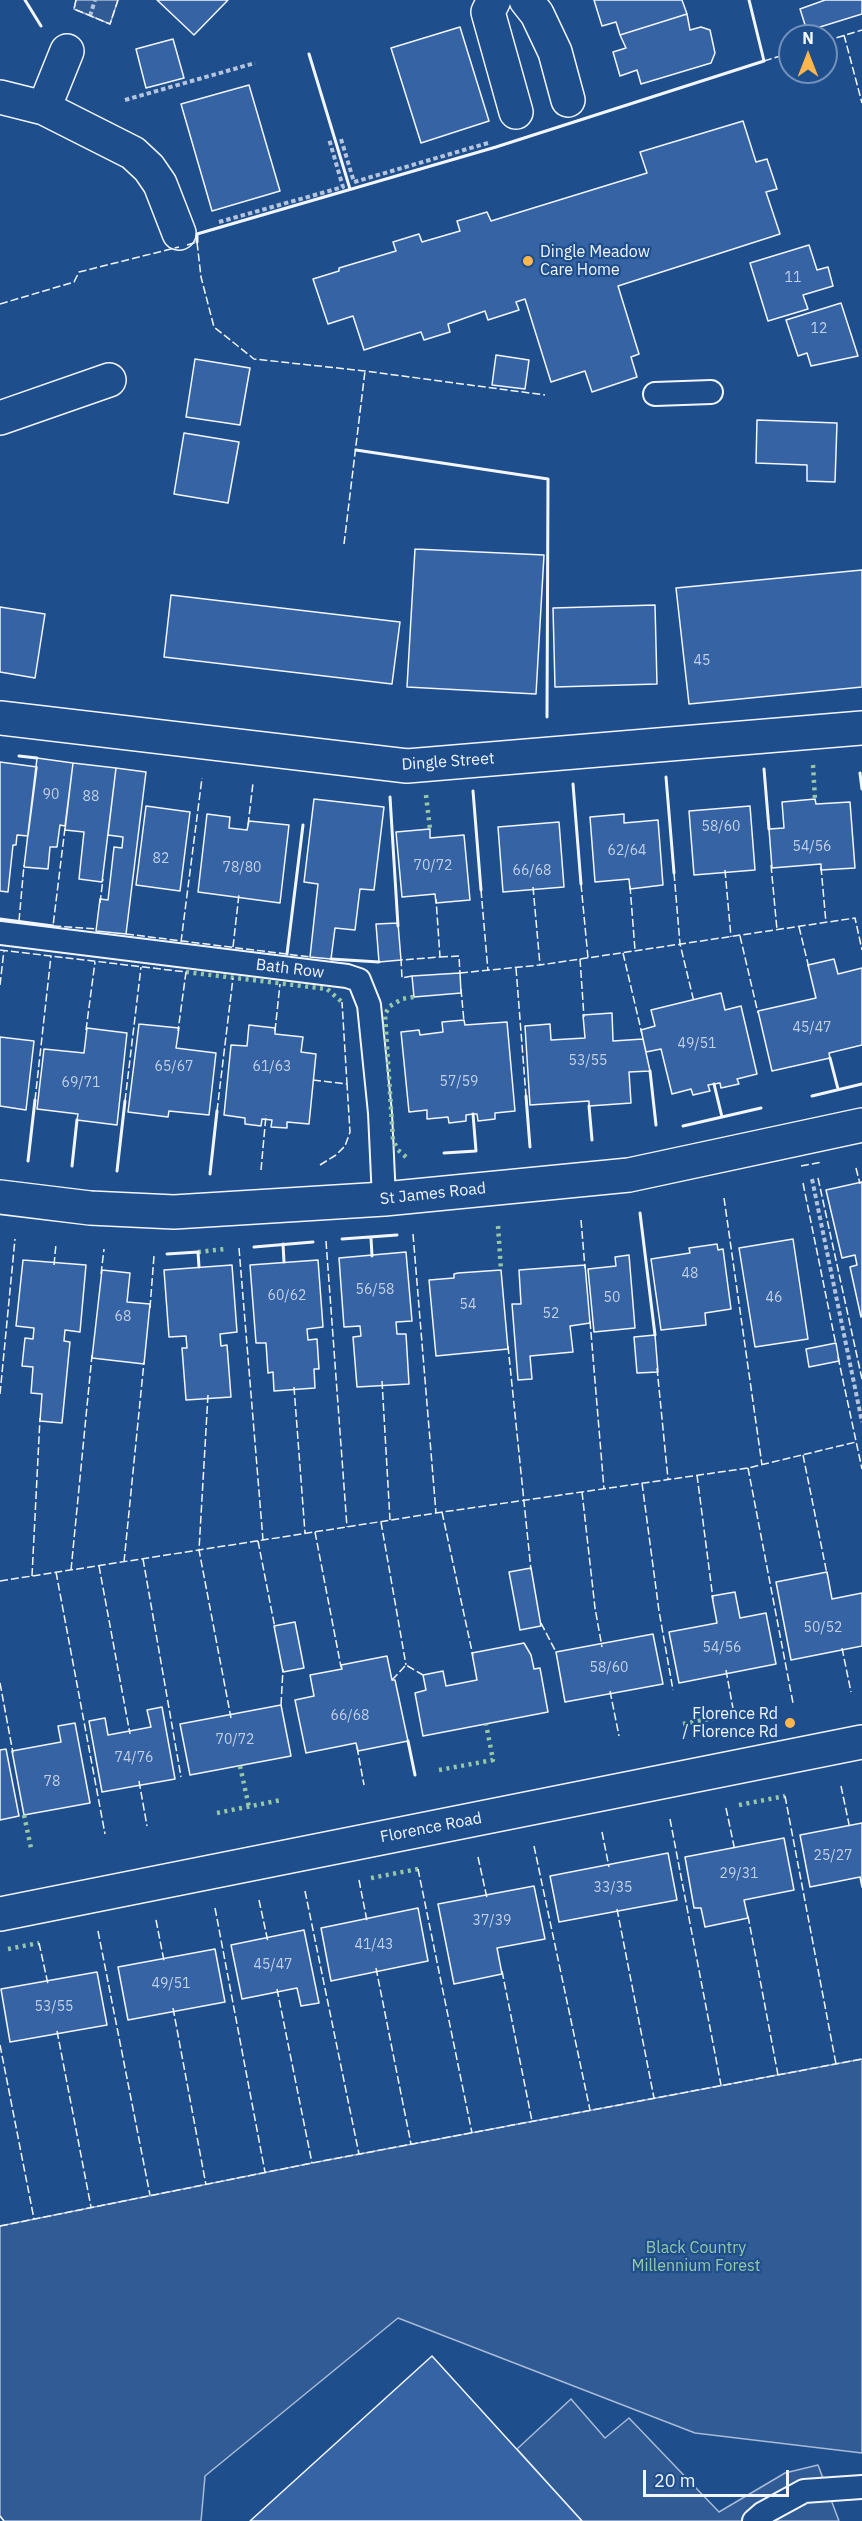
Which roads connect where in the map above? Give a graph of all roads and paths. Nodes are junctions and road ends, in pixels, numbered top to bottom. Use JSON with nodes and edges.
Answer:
{"nodes":[{"id":1,"x":95,"y":0,"type":"edge"},
{"id":2,"x":494,"y":0,"type":"edge"},
{"id":3,"x":526,"y":0,"type":"edge"},
{"id":4,"x":86,"y":24,"type":"dead end"},
{"id":5,"x":67,"y":51,"type":"dead end"},
{"id":6,"x":255,"y":63,"type":"dead end"},
{"id":7,"x":0,"y":97,"type":"edge"},
{"id":8,"x":568,"y":100,"type":"dead end"},
{"id":9,"x":123,"y":101,"type":"dead end"},
{"id":10,"x":44,"y":108,"type":"junction"},
{"id":11,"x":516,"y":112,"type":"joint"},
{"id":12,"x":329,"y":139,"type":"dead end"},
{"id":13,"x":341,"y":139,"type":"dead end"},
{"id":14,"x":179,"y":233,"type":"joint"},
{"id":15,"x":109,"y":380,"type":"dead end"},
{"id":16,"x":711,"y":392,"type":"dead end"},
{"id":17,"x":655,"y":394,"type":"dead end"},
{"id":18,"x":0,"y":418,"type":"edge"},
{"id":19,"x":0,"y":718,"type":"edge"},
{"id":20,"x":862,"y":728,"type":"edge"},
{"id":21,"x":0,"y":933,"type":"edge"},
{"id":22,"x":862,"y":1125,"type":"edge"},
{"id":23,"x":810,"y":1170,"type":"dead end"},
{"id":24,"x":0,"y":1197,"type":"edge"},
{"id":25,"x":384,"y":1199,"type":"junction"},
{"id":26,"x":862,"y":1422,"type":"edge"},
{"id":27,"x":862,"y":1742,"type":"edge"},
{"id":28,"x":0,"y":1914,"type":"edge"},
{"id":29,"x":862,"y":2487,"type":"edge"},
{"id":30,"x":754,"y":2521,"type":"edge"}],
"edges":[{"from":1,"to":4,"type":"path"},
{"from":2,"to":11,"type":"street"},
{"from":3,"to":8,"type":"street"},
{"from":5,"to":10,"type":"street"},
{"from":6,"to":9,"type":"path"},
{"from":7,"to":10,"type":"street"},
{"from":10,"to":14,"type":"street"},
{"from":11,"to":13,"type":"path"},
{"from":12,"to":14,"type":"path"},
{"from":15,"to":18,"type":"street"},
{"from":16,"to":17,"type":"lane"},
{"from":19,"to":20,"type":"street","name":"Dingle Street"},
{"from":21,"to":25,"type":"lane","name":"Bath Row"},
{"from":22,"to":25,"type":"street","name":"St James Road"},
{"from":23,"to":26,"type":"path"},
{"from":24,"to":25,"type":"street","name":"St James Road"},
{"from":27,"to":28,"type":"street","name":"Florence Road"},
{"from":29,"to":30,"type":"lane"}]}
